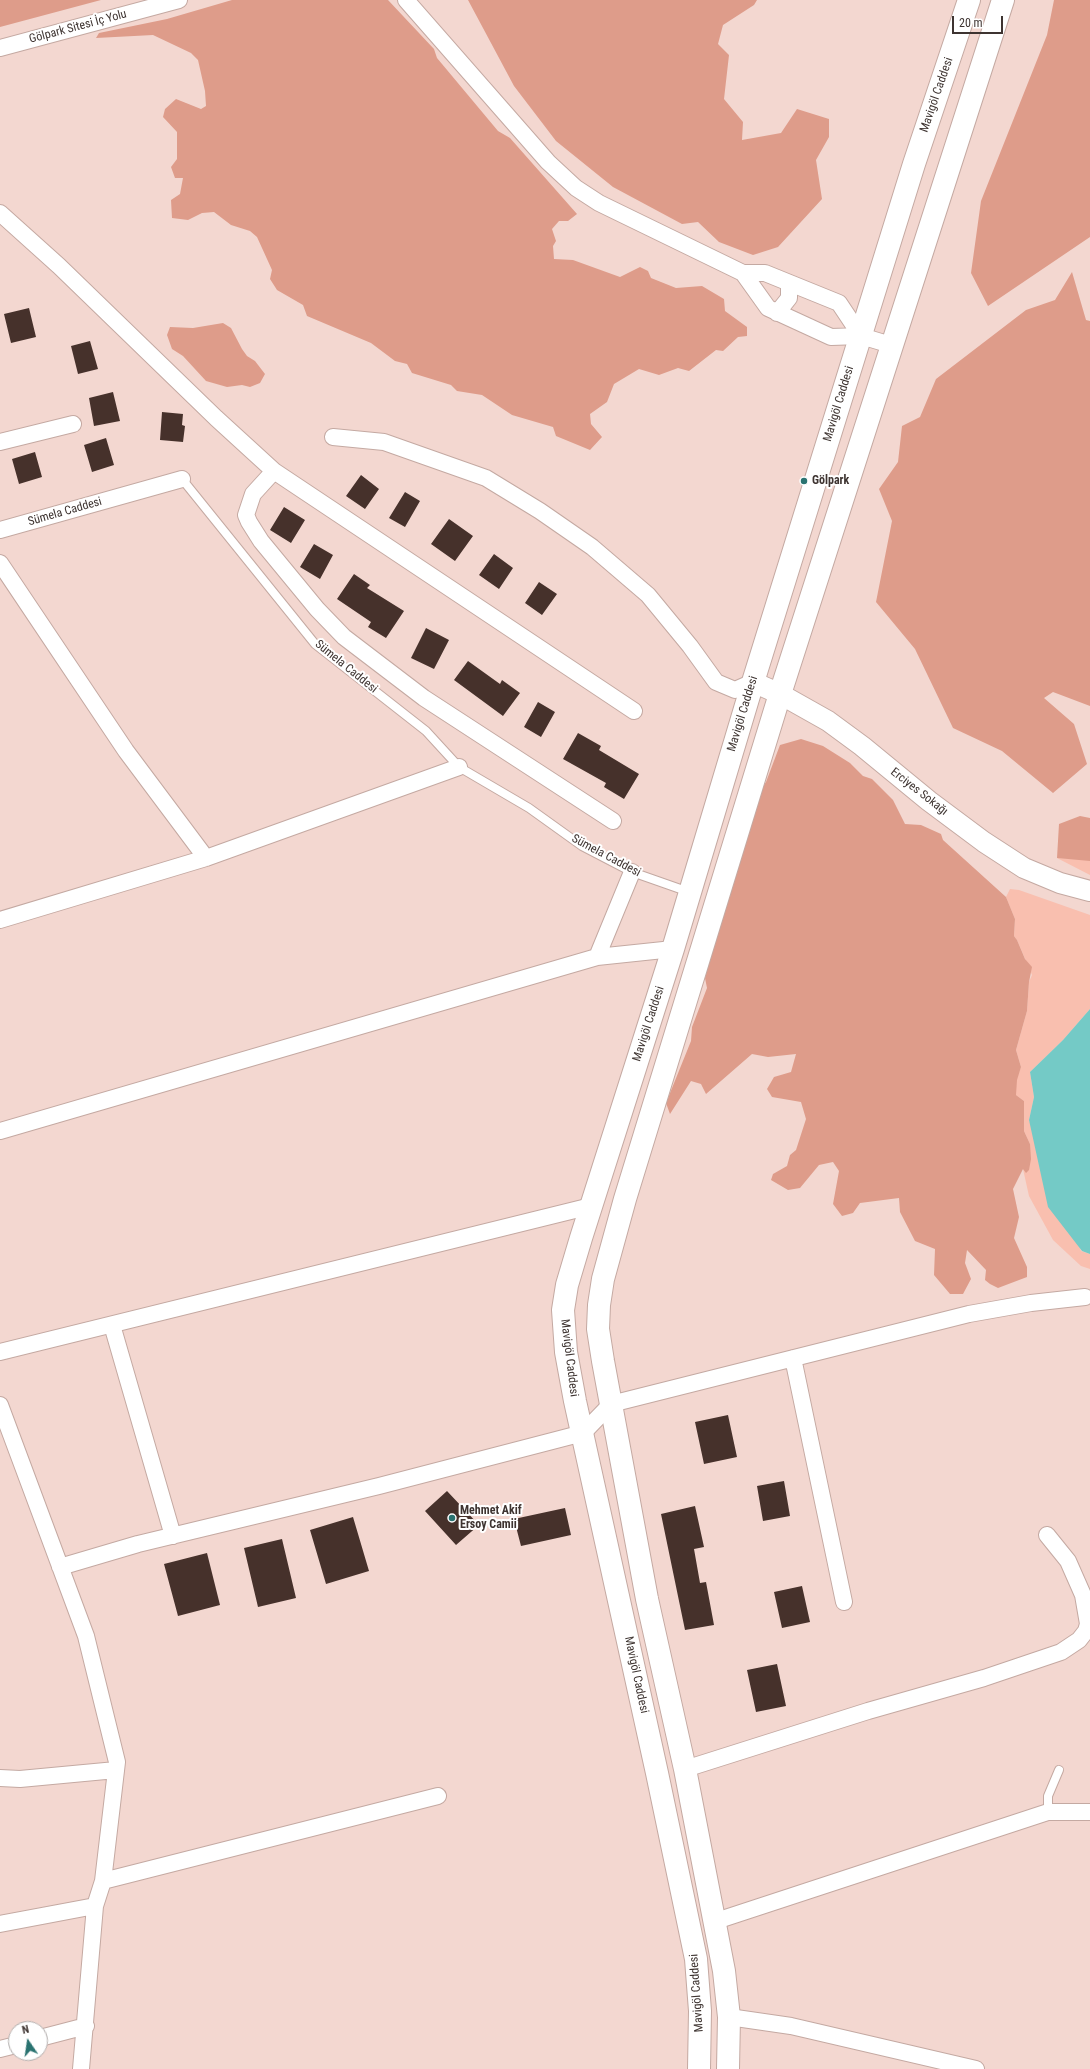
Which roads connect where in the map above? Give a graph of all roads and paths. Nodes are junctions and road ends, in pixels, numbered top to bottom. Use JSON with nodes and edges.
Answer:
{"nodes":[{"id":1,"x":179,"y":0,"type":"edge"},
{"id":2,"x":406,"y":0,"type":"edge"},
{"id":3,"x":969,"y":0,"type":"edge"},
{"id":4,"x":1003,"y":0,"type":"edge"},
{"id":5,"x":0,"y":48,"type":"edge"},
{"id":6,"x":0,"y":213,"type":"edge"},
{"id":7,"x":743,"y":273,"type":"junction"},
{"id":8,"x":789,"y":283,"type":"junction"},
{"id":9,"x":777,"y":313,"type":"junction"},
{"id":10,"x":861,"y":336,"type":"junction"},
{"id":11,"x":891,"y":345,"type":"junction"},
{"id":12,"x":73,"y":424,"type":"dead end"},
{"id":13,"x":333,"y":436,"type":"dead end"},
{"id":14,"x":0,"y":442,"type":"edge"},
{"id":15,"x":274,"y":471,"type":"junction"},
{"id":16,"x":182,"y":479,"type":"joint"},
{"id":17,"x":0,"y":530,"type":"edge"},
{"id":18,"x":0,"y":563,"type":"edge"},
{"id":19,"x":753,"y":682,"type":"junction"},
{"id":20,"x":780,"y":694,"type":"junction"},
{"id":21,"x":634,"y":711,"type":"dead end"},
{"id":22,"x":459,"y":767,"type":"junction"},
{"id":23,"x":613,"y":821,"type":"dead end"},
{"id":24,"x":206,"y":858,"type":"junction"},
{"id":25,"x":632,"y":872,"type":"junction"},
{"id":26,"x":1090,"y":891,"type":"edge"},
{"id":27,"x":690,"y":892,"type":"junction"},
{"id":28,"x":0,"y":920,"type":"edge"},
{"id":29,"x":673,"y":949,"type":"junction"},
{"id":30,"x":597,"y":957,"type":"junction"},
{"id":31,"x":0,"y":1131,"type":"edge"},
{"id":32,"x":591,"y":1206,"type":"junction"},
{"id":33,"x":1085,"y":1297,"type":"dead end"},
{"id":34,"x":112,"y":1325,"type":"junction"},
{"id":35,"x":0,"y":1352,"type":"edge"},
{"id":36,"x":793,"y":1358,"type":"junction"},
{"id":37,"x":611,"y":1404,"type":"junction"},
{"id":38,"x":0,"y":1405,"type":"edge"},
{"id":39,"x":583,"y":1433,"type":"junction"},
{"id":40,"x":1047,"y":1535,"type":"dead end"},
{"id":41,"x":173,"y":1536,"type":"junction"},
{"id":42,"x":60,"y":1566,"type":"junction"},
{"id":43,"x":844,"y":1602,"type":"dead end"},
{"id":44,"x":685,"y":1769,"type":"junction"},
{"id":45,"x":116,"y":1770,"type":"junction"},
{"id":46,"x":1059,"y":1770,"type":"dead end"},
{"id":47,"x":0,"y":1778,"type":"edge"},
{"id":48,"x":438,"y":1796,"type":"dead end"},
{"id":49,"x":1048,"y":1812,"type":"junction"},
{"id":50,"x":1090,"y":1812,"type":"edge"},
{"id":51,"x":104,"y":1881,"type":"junction"},
{"id":52,"x":95,"y":1906,"type":"junction"},
{"id":53,"x":716,"y":1921,"type":"junction"},
{"id":54,"x":0,"y":1924,"type":"edge"},
{"id":55,"x":729,"y":2017,"type":"junction"},
{"id":56,"x":86,"y":2026,"type":"junction"},
{"id":57,"x":48,"y":2036,"type":"edge"},
{"id":58,"x":81,"y":2069,"type":"edge"},
{"id":59,"x":699,"y":2069,"type":"edge"},
{"id":60,"x":728,"y":2069,"type":"edge"},
{"id":61,"x":976,"y":2069,"type":"edge"}],
"edges":[{"from":1,"to":5,"type":"street","name":"Gölpark Sitesi İç Yolu"},
{"from":2,"to":7,"type":"street"},
{"from":3,"to":10,"type":"main road","name":"Mavigöl Caddesi"},
{"from":4,"to":11,"type":"main road"},
{"from":6,"to":15,"type":"street"},
{"from":7,"to":8,"type":"street"},
{"from":7,"to":9,"type":"street"},
{"from":8,"to":9,"type":"street"},
{"from":8,"to":10,"type":"street"},
{"from":9,"to":10,"type":"street"},
{"from":10,"to":11,"type":"street"},
{"from":10,"to":19,"type":"main road","name":"Mavigöl Caddesi"},
{"from":11,"to":20,"type":"main road"},
{"from":12,"to":14,"type":"street"},
{"from":13,"to":19,"type":"street"},
{"from":15,"to":21,"type":"street"},
{"from":15,"to":23,"type":"street"},
{"from":16,"to":17,"type":"street","name":"Sümela Caddesi"},
{"from":16,"to":22,"type":"lane","name":"Sümela Caddesi"},
{"from":18,"to":24,"type":"street"},
{"from":19,"to":20,"type":"street","name":"Erciyes Sokağı"},
{"from":19,"to":27,"type":"main road","name":"Mavigöl Caddesi"},
{"from":20,"to":26,"type":"street","name":"Erciyes Sokağı"},
{"from":20,"to":37,"type":"main road"},
{"from":22,"to":24,"type":"street"},
{"from":22,"to":25,"type":"lane","name":"Sümela Caddesi"},
{"from":24,"to":28,"type":"street"},
{"from":25,"to":27,"type":"lane","name":"Sümela Caddesi"},
{"from":25,"to":30,"type":"street"},
{"from":27,"to":29,"type":"main road","name":"Mavigöl Caddesi"},
{"from":29,"to":30,"type":"street"},
{"from":29,"to":32,"type":"main road","name":"Mavigöl Caddesi"},
{"from":30,"to":31,"type":"street"},
{"from":32,"to":34,"type":"street"},
{"from":32,"to":39,"type":"main road","name":"Mavigöl Caddesi"},
{"from":33,"to":36,"type":"street"},
{"from":34,"to":35,"type":"street"},
{"from":34,"to":41,"type":"street"},
{"from":36,"to":37,"type":"street"},
{"from":36,"to":43,"type":"street"},
{"from":37,"to":39,"type":"street"},
{"from":37,"to":44,"type":"main road"},
{"from":38,"to":42,"type":"street"},
{"from":39,"to":41,"type":"street"},
{"from":39,"to":59,"type":"main road","name":"Mavigöl Caddesi"},
{"from":40,"to":44,"type":"street"},
{"from":41,"to":42,"type":"street"},
{"from":42,"to":45,"type":"street"},
{"from":44,"to":53,"type":"main road"},
{"from":45,"to":47,"type":"street"},
{"from":45,"to":51,"type":"street"},
{"from":46,"to":49,"type":"lane"},
{"from":48,"to":51,"type":"street"},
{"from":49,"to":50,"type":"street"},
{"from":49,"to":53,"type":"street"},
{"from":51,"to":52,"type":"street"},
{"from":52,"to":54,"type":"street"},
{"from":52,"to":56,"type":"street"},
{"from":53,"to":55,"type":"main road"},
{"from":55,"to":60,"type":"main road"},
{"from":55,"to":61,"type":"street"},
{"from":56,"to":57,"type":"street"},
{"from":56,"to":58,"type":"street"}]}
